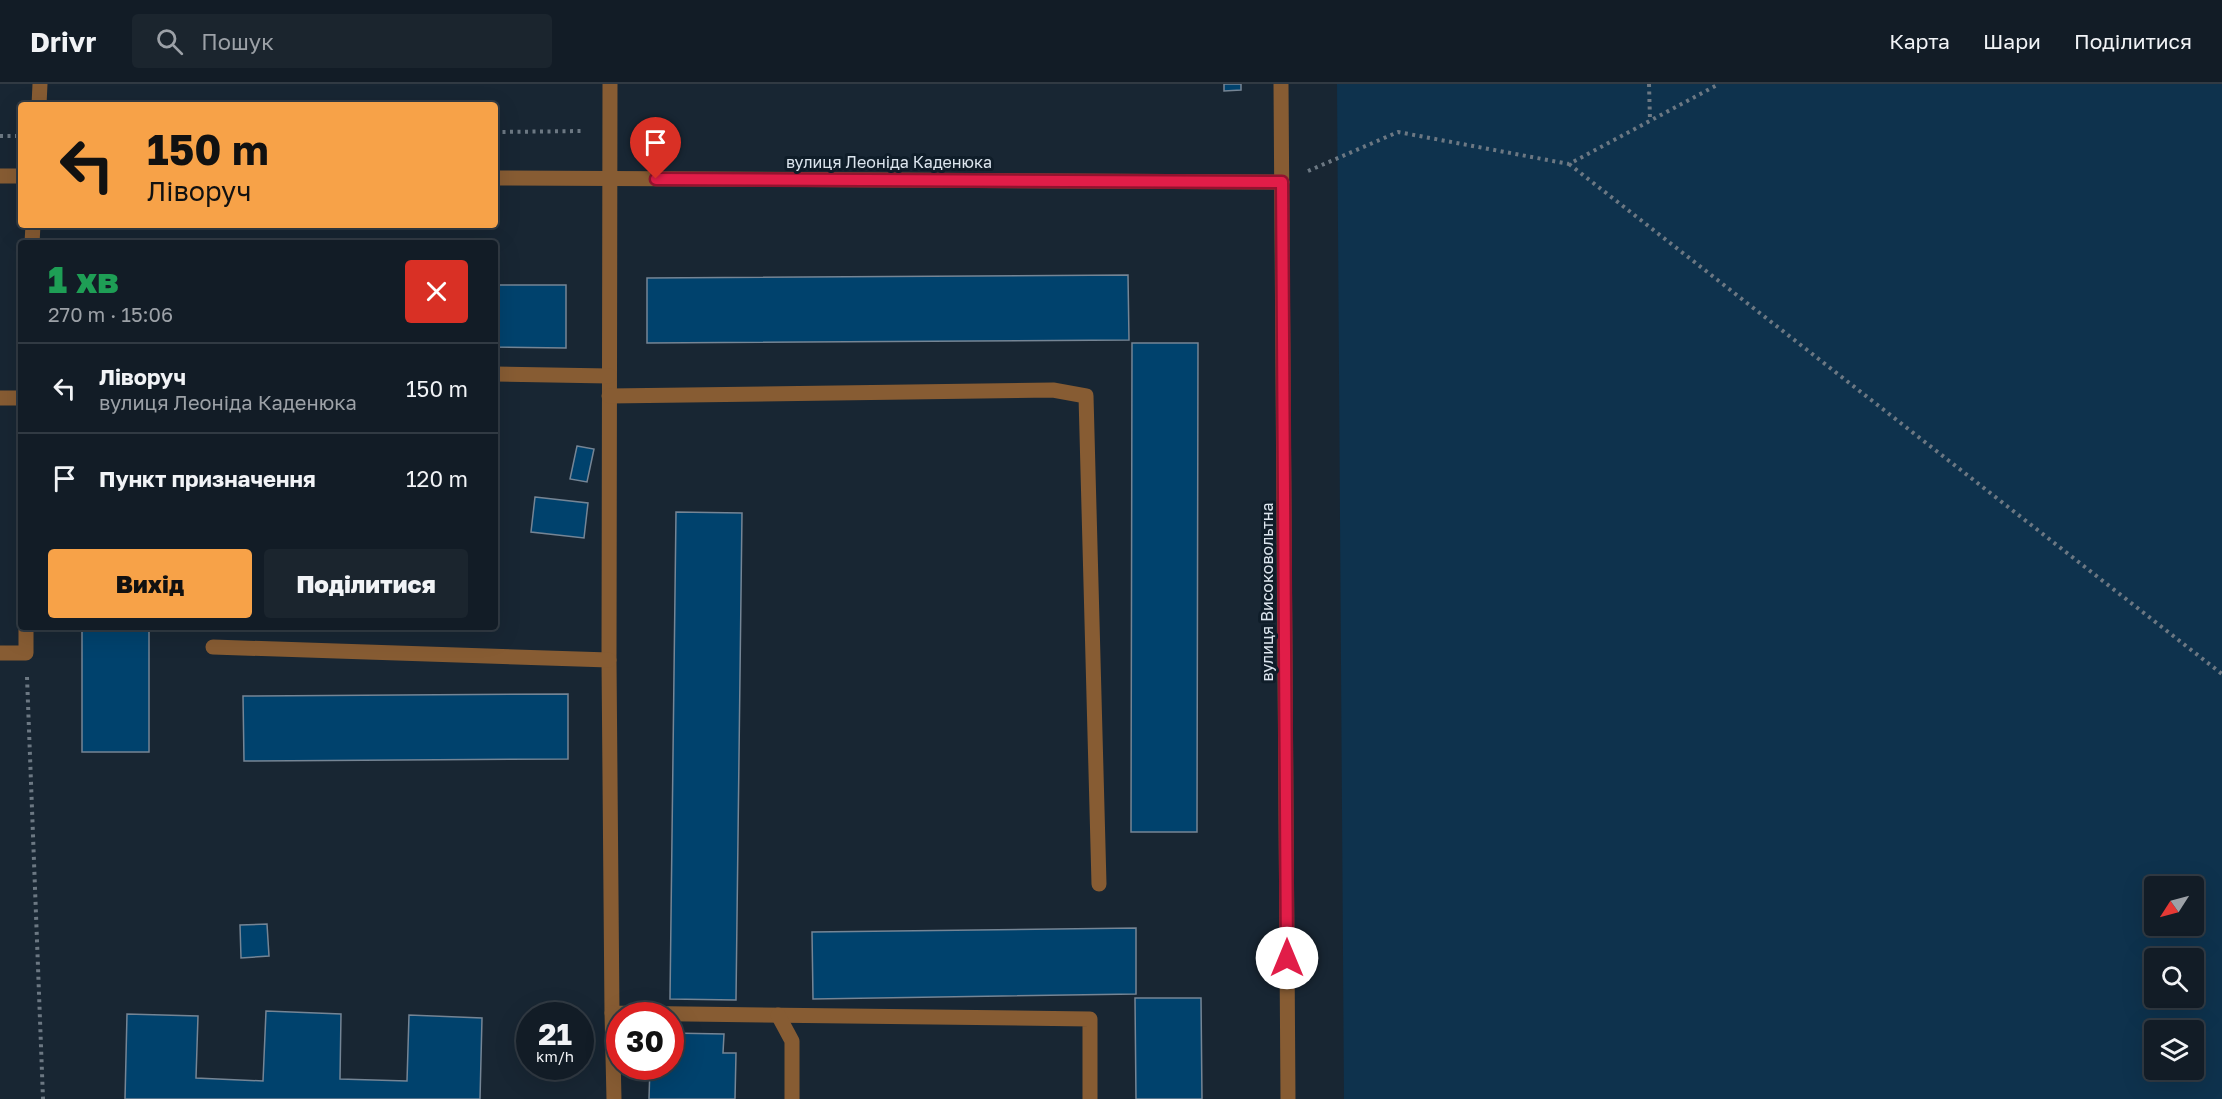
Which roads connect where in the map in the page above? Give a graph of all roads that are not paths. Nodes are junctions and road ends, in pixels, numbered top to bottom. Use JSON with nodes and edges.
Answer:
{"nodes":[{"id":1,"x":40,"y":84,"type":"edge"},
{"id":2,"x":610,"y":84,"type":"edge"},
{"id":3,"x":1281,"y":84,"type":"edge"},
{"id":4,"x":39,"y":102,"type":"edge"},
{"id":5,"x":0,"y":176,"type":"edge"},
{"id":6,"x":18,"y":176,"type":"edge"},
{"id":7,"x":498,"y":178,"type":"edge"},
{"id":8,"x":610,"y":178,"type":"junction"},
{"id":9,"x":1282,"y":182,"type":"junction"},
{"id":10,"x":498,"y":374,"type":"edge"},
{"id":11,"x":609,"y":376,"type":"junction"},
{"id":12,"x":609,"y":396,"type":"junction"},
{"id":13,"x":0,"y":398,"type":"edge"},
{"id":14,"x":18,"y":398,"type":"edge"},
{"id":15,"x":26,"y":630,"type":"edge"},
{"id":16,"x":213,"y":647,"type":"dead end"},
{"id":17,"x":0,"y":653,"type":"edge"},
{"id":18,"x":609,"y":660,"type":"junction"},
{"id":19,"x":1099,"y":884,"type":"dead end"},
{"id":20,"x":612,"y":1002,"type":"edge"},
{"id":21,"x":684,"y":1014,"type":"edge"},
{"id":22,"x":778,"y":1015,"type":"junction"},
{"id":23,"x":614,"y":1080,"type":"edge"},
{"id":24,"x":614,"y":1099,"type":"edge"},
{"id":25,"x":792,"y":1099,"type":"edge"},
{"id":26,"x":1090,"y":1099,"type":"edge"},
{"id":27,"x":1288,"y":1099,"type":"edge"}],
"edges":[{"from":1,"to":4,"type":"street"},
{"from":2,"to":8,"type":"street"},
{"from":3,"to":9,"type":"street","name":"вулиця Високовольтна"},
{"from":5,"to":6,"type":"street"},
{"from":7,"to":8,"type":"street","name":"вулиця Леоніда Каденюка"},
{"from":8,"to":9,"type":"street","name":"вулиця Леоніда Каденюка"},
{"from":8,"to":11,"type":"street"},
{"from":9,"to":27,"type":"street","name":"вулиця Високовольтна"},
{"from":10,"to":11,"type":"street"},
{"from":11,"to":12,"type":"street"},
{"from":12,"to":18,"type":"street"},
{"from":12,"to":19,"type":"street"},
{"from":13,"to":14,"type":"street"},
{"from":15,"to":17,"type":"street"},
{"from":16,"to":18,"type":"street"},
{"from":18,"to":20,"type":"street"},
{"from":21,"to":22,"type":"street"},
{"from":22,"to":25,"type":"street"},
{"from":22,"to":26,"type":"street"},
{"from":23,"to":24,"type":"street"}]}
